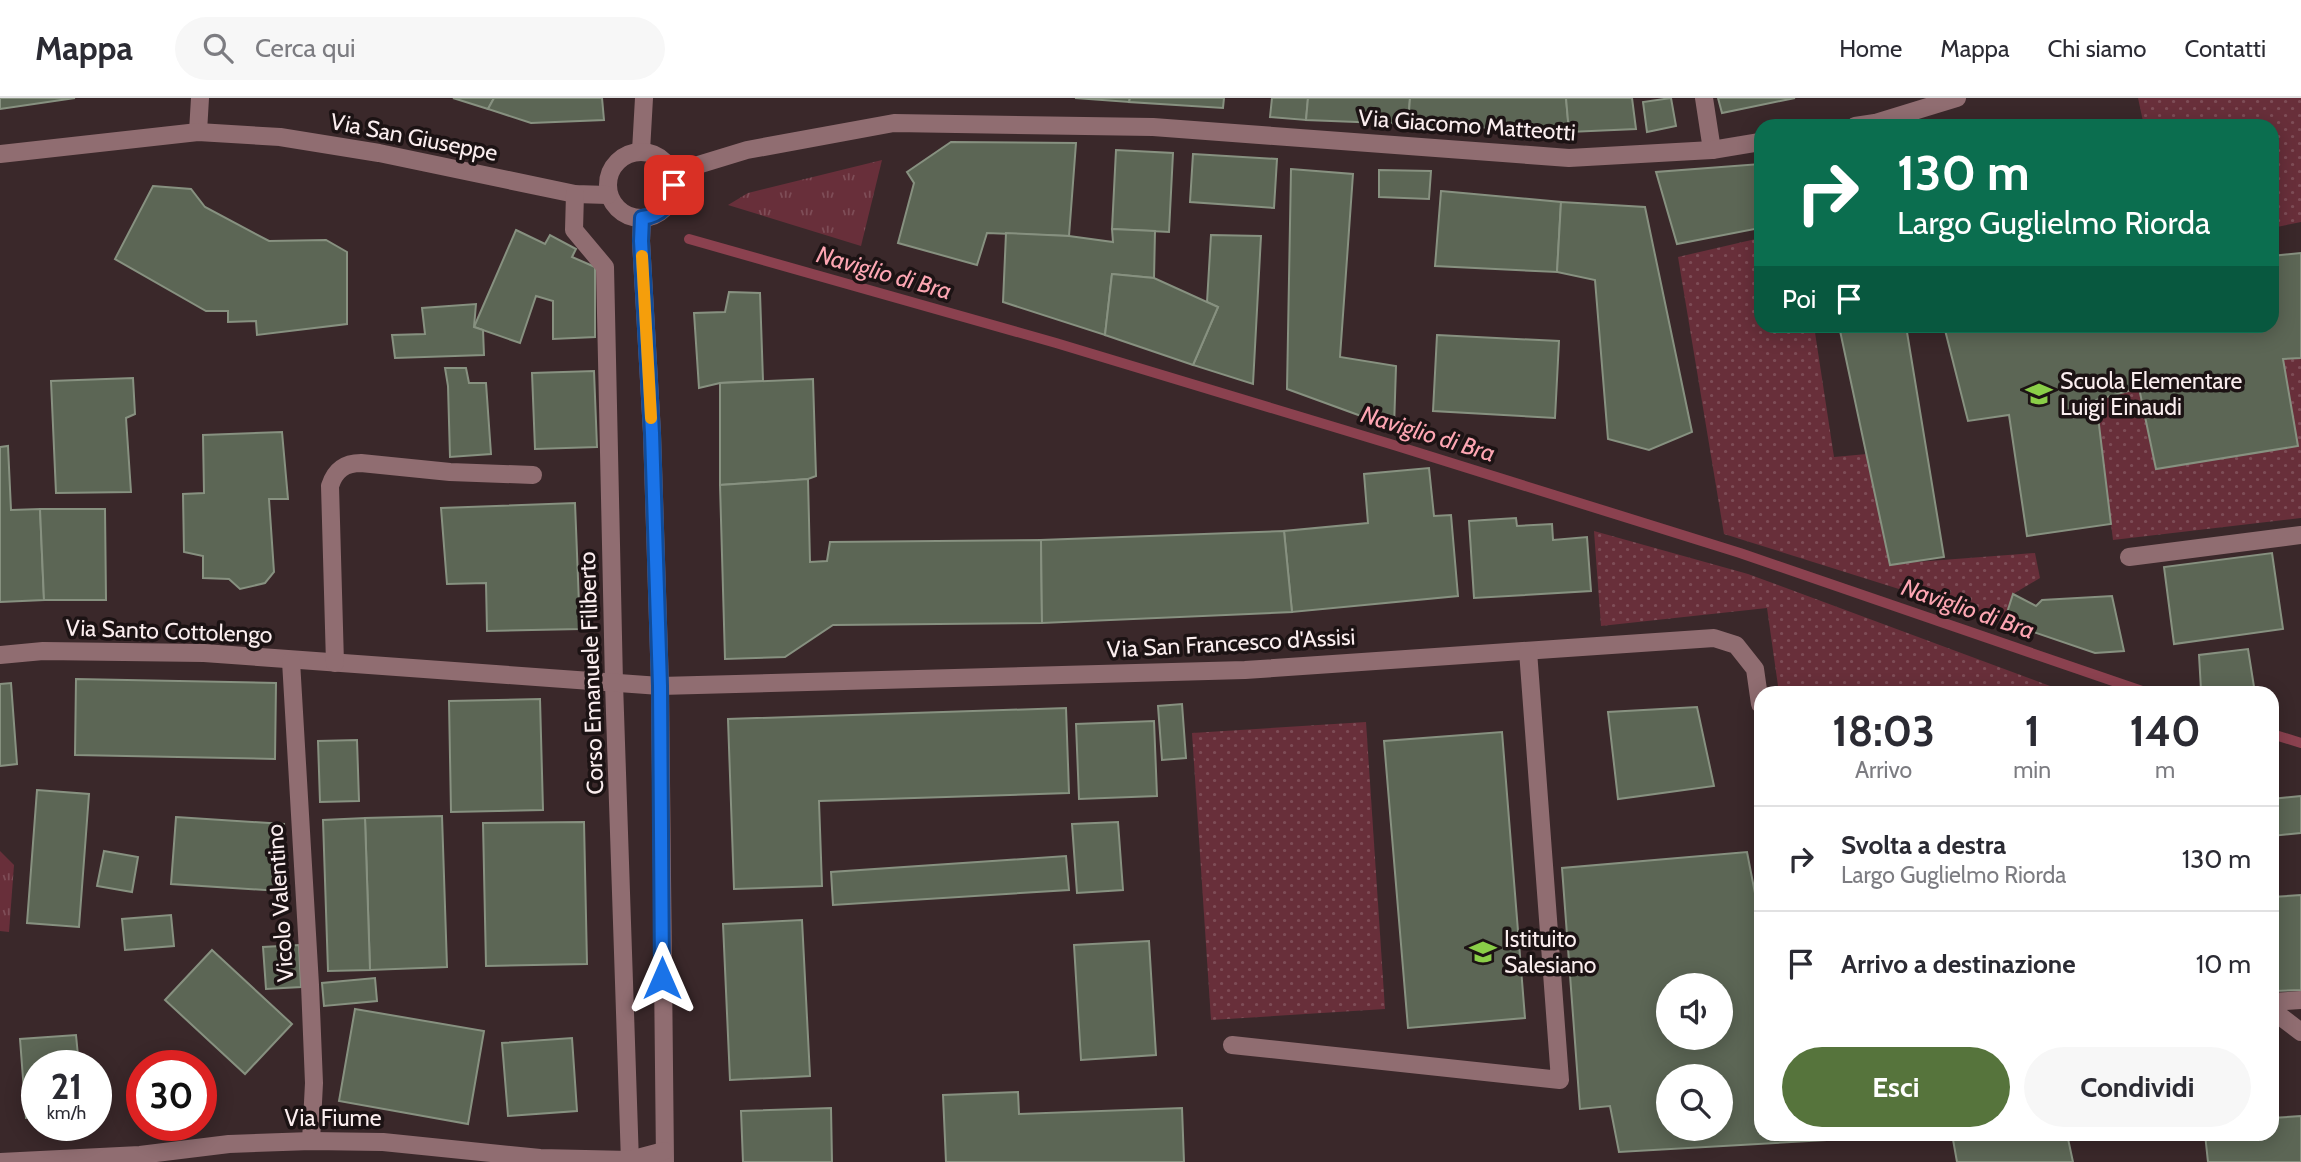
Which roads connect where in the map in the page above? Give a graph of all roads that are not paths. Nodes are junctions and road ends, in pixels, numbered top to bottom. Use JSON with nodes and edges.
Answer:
{"nodes":[{"id":1,"x":200,"y":98,"type":"edge"},
{"id":2,"x":643,"y":98,"type":"edge"},
{"id":3,"x":1703,"y":98,"type":"edge"},
{"id":4,"x":1957,"y":98,"type":"edge"},
{"id":5,"x":1888,"y":119,"type":"edge"},
{"id":6,"x":198,"y":132,"type":"junction"},
{"id":7,"x":1754,"y":143,"type":"edge"},
{"id":8,"x":1712,"y":150,"type":"junction"},
{"id":9,"x":641,"y":151,"type":"junction"},
{"id":10,"x":0,"y":154,"type":"edge"},
{"id":11,"x":673,"y":175,"type":"junction"},
{"id":12,"x":575,"y":194,"type":"junction"},
{"id":13,"x":608,"y":195,"type":"junction"},
{"id":14,"x":642,"y":218,"type":"junction"},
{"id":15,"x":533,"y":475,"type":"dead end"},
{"id":16,"x":2301,"y":535,"type":"edge"},
{"id":17,"x":2129,"y":556,"type":"dead end"},
{"id":18,"x":1528,"y":651,"type":"junction"},
{"id":19,"x":0,"y":654,"type":"edge"},
{"id":20,"x":291,"y":661,"type":"junction"},
{"id":21,"x":335,"y":663,"type":"junction"},
{"id":22,"x":614,"y":683,"type":"junction"},
{"id":23,"x":660,"y":686,"type":"junction"},
{"id":24,"x":1757,"y":686,"type":"edge"},
{"id":25,"x":2301,"y":1000,"type":"edge"},
{"id":26,"x":2279,"y":1002,"type":"edge"},
{"id":27,"x":2279,"y":1015,"type":"edge"},
{"id":28,"x":2301,"y":1032,"type":"edge"},
{"id":29,"x":1231,"y":1045,"type":"dead end"},
{"id":30,"x":311,"y":1141,"type":"junction"},
{"id":31,"x":664,"y":1157,"type":"edge"},
{"id":32,"x":630,"y":1161,"type":"edge"},
{"id":33,"x":0,"y":1162,"type":"edge"}],
"edges":[{"from":1,"to":6,"type":"street"},
{"from":2,"to":9,"type":"street"},
{"from":3,"to":8,"type":"street"},
{"from":4,"to":5,"type":"street"},
{"from":6,"to":10,"type":"street","name":"Via San Giuseppe"},
{"from":6,"to":12,"type":"street","name":"Via San Giuseppe"},
{"from":7,"to":8,"type":"street","name":"Via Giacomo Matteotti"},
{"from":8,"to":11,"type":"street","name":"Via Giacomo Matteotti"},
{"from":9,"to":11,"type":"street"},
{"from":9,"to":13,"type":"street"},
{"from":11,"to":14,"type":"street"},
{"from":12,"to":13,"type":"street","name":"Via San Giuseppe"},
{"from":12,"to":22,"type":"street","name":"Corso Emanuele Filiberto"},
{"from":13,"to":14,"type":"street"},
{"from":14,"to":23,"type":"street"},
{"from":15,"to":21,"type":"street"},
{"from":16,"to":17,"type":"street"},
{"from":18,"to":23,"type":"street","name":"Via San Francesco d'Assisi"},
{"from":18,"to":24,"type":"street","name":"Via San Francesco d'Assisi"},
{"from":18,"to":29,"type":"street"},
{"from":19,"to":20,"type":"street","name":"Via Santo Cottolengo"},
{"from":20,"to":21,"type":"street","name":"Via Santo Cottolengo"},
{"from":20,"to":30,"type":"street","name":"Vicolo Valentino"},
{"from":21,"to":22,"type":"street","name":"Via Santo Cottolengo"},
{"from":22,"to":23,"type":"street","name":"Via Santo Cottolengo"},
{"from":22,"to":32,"type":"street","name":"Corso Emanuele Filiberto"},
{"from":23,"to":31,"type":"street"},
{"from":25,"to":26,"type":"street"},
{"from":27,"to":28,"type":"street"},
{"from":30,"to":32,"type":"street","name":"Via Fiume"},
{"from":30,"to":33,"type":"street","name":"Via Fiume"},
{"from":31,"to":32,"type":"street","name":"Via Fiume"}]}
